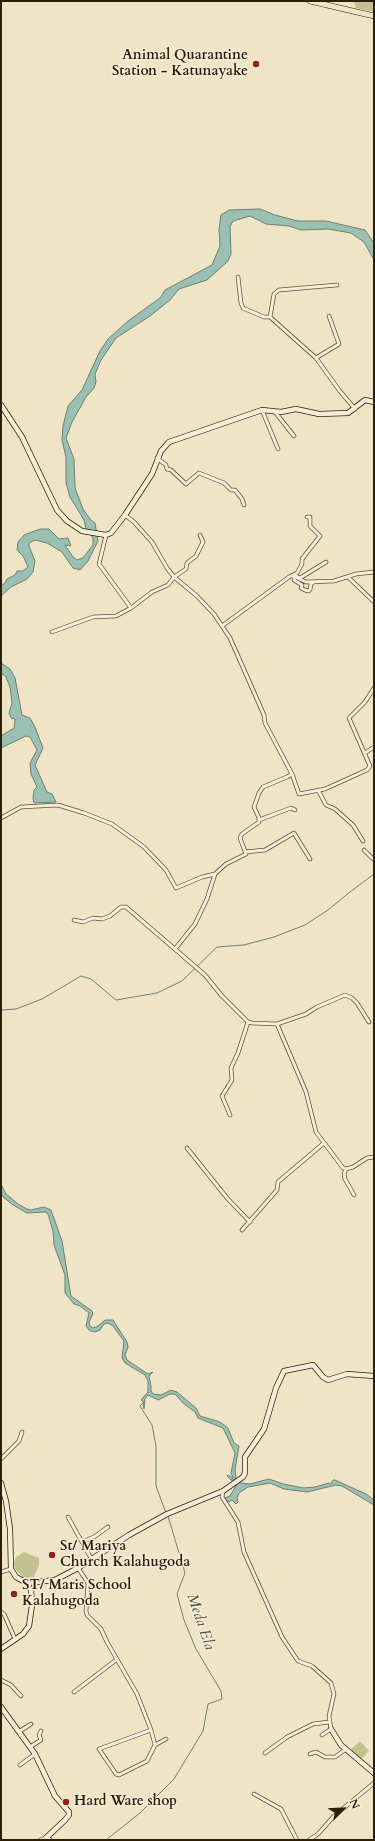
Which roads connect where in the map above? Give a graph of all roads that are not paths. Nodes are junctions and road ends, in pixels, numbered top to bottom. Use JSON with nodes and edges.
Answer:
{"nodes":[{"id":1,"x":310,"y":1,"type":"edge"},
{"id":2,"x":374,"y":16,"type":"edge"},
{"id":3,"x":238,"y":277,"type":"dead end"},
{"id":4,"x":337,"y":285,"type":"dead end"},
{"id":5,"x":328,"y":316,"type":"dead end"},
{"id":6,"x":270,"y":317,"type":"junction"},
{"id":7,"x":316,"y":358,"type":"junction"},
{"id":8,"x":374,"y":402,"type":"edge"},
{"id":9,"x":1,"y":405,"type":"edge"},
{"id":10,"x":355,"y":409,"type":"junction"},
{"id":11,"x":262,"y":410,"type":"junction"},
{"id":12,"x":275,"y":412,"type":"junction"},
{"id":13,"x":294,"y":436,"type":"dead end"},
{"id":14,"x":278,"y":449,"type":"dead end"},
{"id":15,"x":157,"y":458,"type":"junction"},
{"id":16,"x":244,"y":505,"type":"dead end"},
{"id":17,"x":125,"y":516,"type":"junction"},
{"id":18,"x":307,"y":516,"type":"dead end"},
{"id":19,"x":200,"y":535,"type":"dead end"},
{"id":20,"x":106,"y":536,"type":"junction"},
{"id":21,"x":326,"y":562,"type":"dead end"},
{"id":22,"x":374,"y":572,"type":"edge"},
{"id":23,"x":296,"y":576,"type":"junction"},
{"id":24,"x":174,"y":577,"type":"junction"},
{"id":25,"x":348,"y":577,"type":"junction"},
{"id":26,"x":320,"y":581,"type":"junction"},
{"id":27,"x":374,"y":602,"type":"edge"},
{"id":28,"x":131,"y":608,"type":"junction"},
{"id":29,"x":222,"y":626,"type":"junction"},
{"id":30,"x":52,"y":632,"type":"dead end"},
{"id":31,"x":374,"y":688,"type":"edge"},
{"id":32,"x":374,"y":747,"type":"edge"},
{"id":33,"x":365,"y":752,"type":"junction"},
{"id":34,"x":292,"y":774,"type":"junction"},
{"id":35,"x":318,"y":790,"type":"junction"},
{"id":36,"x":295,"y":810,"type":"dead end"},
{"id":37,"x":1,"y":818,"type":"edge"},
{"id":38,"x":259,"y":820,"type":"junction"},
{"id":39,"x":363,"y":841,"type":"dead end"},
{"id":40,"x":364,"y":850,"type":"dead end"},
{"id":41,"x":245,"y":852,"type":"junction"},
{"id":42,"x":310,"y":859,"type":"dead end"},
{"id":43,"x":374,"y":860,"type":"edge"},
{"id":44,"x":215,"y":874,"type":"junction"},
{"id":45,"x":74,"y":920,"type":"dead end"},
{"id":46,"x":175,"y":949,"type":"junction"},
{"id":47,"x":248,"y":1022,"type":"junction"},
{"id":48,"x":369,"y":1022,"type":"dead end"},
{"id":49,"x":277,"y":1024,"type":"junction"},
{"id":50,"x":230,"y":1115,"type":"dead end"},
{"id":51,"x":324,"y":1143,"type":"junction"},
{"id":52,"x":187,"y":1148,"type":"dead end"},
{"id":53,"x":373,"y":1156,"type":"edge"},
{"id":54,"x":346,"y":1169,"type":"junction"},
{"id":55,"x":354,"y":1195,"type":"dead end"},
{"id":56,"x":250,"y":1222,"type":"junction"},
{"id":57,"x":242,"y":1230,"type":"dead end"},
{"id":58,"x":374,"y":1376,"type":"edge"},
{"id":59,"x":22,"y":1432,"type":"dead end"},
{"id":60,"x":1,"y":1459,"type":"edge"},
{"id":61,"x":1,"y":1483,"type":"edge"},
{"id":62,"x":223,"y":1491,"type":"junction"},
{"id":63,"x":6,"y":1501,"type":"junction"},
{"id":64,"x":1,"y":1504,"type":"edge"},
{"id":65,"x":68,"y":1517,"type":"dead end"},
{"id":66,"x":108,"y":1527,"type":"dead end"},
{"id":67,"x":82,"y":1542,"type":"junction"},
{"id":68,"x":92,"y":1560,"type":"junction"},
{"id":69,"x":78,"y":1568,"type":"junction"},
{"id":70,"x":11,"y":1569,"type":"junction"},
{"id":71,"x":1,"y":1572,"type":"edge"},
{"id":72,"x":27,"y":1583,"type":"junction"},
{"id":73,"x":1,"y":1612,"type":"edge"},
{"id":74,"x":15,"y":1639,"type":"junction"},
{"id":75,"x":1,"y":1649,"type":"edge"},
{"id":76,"x":116,"y":1660,"type":"junction"},
{"id":77,"x":1,"y":1680,"type":"edge"},
{"id":78,"x":74,"y":1692,"type":"dead end"},
{"id":79,"x":21,"y":1696,"type":"dead end"},
{"id":80,"x":1,"y":1708,"type":"edge"},
{"id":81,"x":329,"y":1722,"type":"junction"},
{"id":82,"x":31,"y":1724,"type":"dead end"},
{"id":83,"x":331,"y":1729,"type":"junction"},
{"id":84,"x":151,"y":1730,"type":"junction"},
{"id":85,"x":20,"y":1731,"type":"junction"},
{"id":86,"x":41,"y":1731,"type":"dead end"},
{"id":87,"x":322,"y":1735,"type":"dead end"},
{"id":88,"x":166,"y":1739,"type":"dead end"},
{"id":89,"x":155,"y":1745,"type":"junction"},
{"id":90,"x":30,"y":1746,"type":"junction"},
{"id":91,"x":346,"y":1749,"type":"junction"},
{"id":92,"x":265,"y":1753,"type":"dead end"},
{"id":93,"x":35,"y":1754,"type":"junction"},
{"id":94,"x":310,"y":1754,"type":"dead end"},
{"id":95,"x":20,"y":1765,"type":"dead end"},
{"id":96,"x":374,"y":1773,"type":"edge"},
{"id":97,"x":374,"y":1783,"type":"edge"},
{"id":98,"x":254,"y":1794,"type":"dead end"},
{"id":99,"x":48,"y":1839,"type":"edge"},
{"id":100,"x":40,"y":1840,"type":"edge"},
{"id":101,"x":297,"y":1840,"type":"edge"},
{"id":102,"x":309,"y":1840,"type":"edge"}],
"edges":[{"from":1,"to":2,"type":"main road"},
{"from":3,"to":6,"type":"street"},
{"from":4,"to":6,"type":"street"},
{"from":5,"to":7,"type":"street"},
{"from":6,"to":7,"type":"street"},
{"from":7,"to":10,"type":"street"},
{"from":8,"to":10,"type":"street"},
{"from":9,"to":20,"type":"street"},
{"from":10,"to":12,"type":"street"},
{"from":11,"to":12,"type":"street"},
{"from":11,"to":14,"type":"street"},
{"from":11,"to":15,"type":"street"},
{"from":12,"to":13,"type":"street"},
{"from":15,"to":16,"type":"street"},
{"from":15,"to":17,"type":"street"},
{"from":17,"to":20,"type":"street"},
{"from":17,"to":24,"type":"street"},
{"from":18,"to":23,"type":"street"},
{"from":19,"to":24,"type":"street"},
{"from":20,"to":28,"type":"street"},
{"from":21,"to":23,"type":"street"},
{"from":22,"to":25,"type":"street"},
{"from":23,"to":26,"type":"street"},
{"from":23,"to":26,"type":"street"},
{"from":23,"to":29,"type":"street"},
{"from":24,"to":28,"type":"street"},
{"from":24,"to":29,"type":"street"},
{"from":25,"to":26,"type":"street"},
{"from":25,"to":27,"type":"street"},
{"from":28,"to":30,"type":"street"},
{"from":29,"to":34,"type":"street"},
{"from":31,"to":33,"type":"street"},
{"from":32,"to":33,"type":"street"},
{"from":33,"to":35,"type":"street"},
{"from":34,"to":35,"type":"street"},
{"from":34,"to":38,"type":"street"},
{"from":35,"to":39,"type":"street"},
{"from":36,"to":38,"type":"street"},
{"from":37,"to":44,"type":"street"},
{"from":38,"to":41,"type":"street"},
{"from":40,"to":43,"type":"street"},
{"from":41,"to":42,"type":"street"},
{"from":41,"to":44,"type":"street"},
{"from":44,"to":46,"type":"street"},
{"from":45,"to":46,"type":"street"},
{"from":46,"to":47,"type":"street"},
{"from":47,"to":49,"type":"street"},
{"from":47,"to":50,"type":"street"},
{"from":48,"to":49,"type":"street"},
{"from":49,"to":51,"type":"street"},
{"from":51,"to":54,"type":"street"},
{"from":51,"to":56,"type":"street"},
{"from":52,"to":56,"type":"street"},
{"from":53,"to":54,"type":"street"},
{"from":54,"to":55,"type":"street"},
{"from":56,"to":57,"type":"street"},
{"from":58,"to":62,"type":"street"},
{"from":59,"to":60,"type":"street"},
{"from":61,"to":63,"type":"street"},
{"from":62,"to":68,"type":"street"},
{"from":62,"to":81,"type":"street"},
{"from":63,"to":64,"type":"street"},
{"from":63,"to":70,"type":"street"},
{"from":65,"to":67,"type":"street"},
{"from":66,"to":67,"type":"street"},
{"from":67,"to":68,"type":"street"},
{"from":68,"to":69,"type":"street"},
{"from":69,"to":72,"type":"street"},
{"from":69,"to":76,"type":"street"},
{"from":70,"to":71,"type":"street"},
{"from":70,"to":72,"type":"street"},
{"from":72,"to":74,"type":"street"},
{"from":73,"to":74,"type":"street"},
{"from":74,"to":75,"type":"street"},
{"from":76,"to":78,"type":"street"},
{"from":76,"to":84,"type":"street"},
{"from":77,"to":79,"type":"street"},
{"from":80,"to":85,"type":"street"},
{"from":81,"to":83,"type":"street"},
{"from":81,"to":92,"type":"street"},
{"from":82,"to":85,"type":"street"},
{"from":83,"to":87,"type":"street"},
{"from":83,"to":91,"type":"street"},
{"from":84,"to":89,"type":"street"},
{"from":84,"to":89,"type":"street"},
{"from":85,"to":90,"type":"street"},
{"from":86,"to":90,"type":"street"},
{"from":88,"to":89,"type":"street"},
{"from":90,"to":93,"type":"street"},
{"from":91,"to":94,"type":"street"},
{"from":91,"to":96,"type":"street"},
{"from":93,"to":95,"type":"street"},
{"from":93,"to":99,"type":"street"},
{"from":97,"to":102,"type":"street"},
{"from":98,"to":101,"type":"street"},
{"from":99,"to":100,"type":"street"}]}
